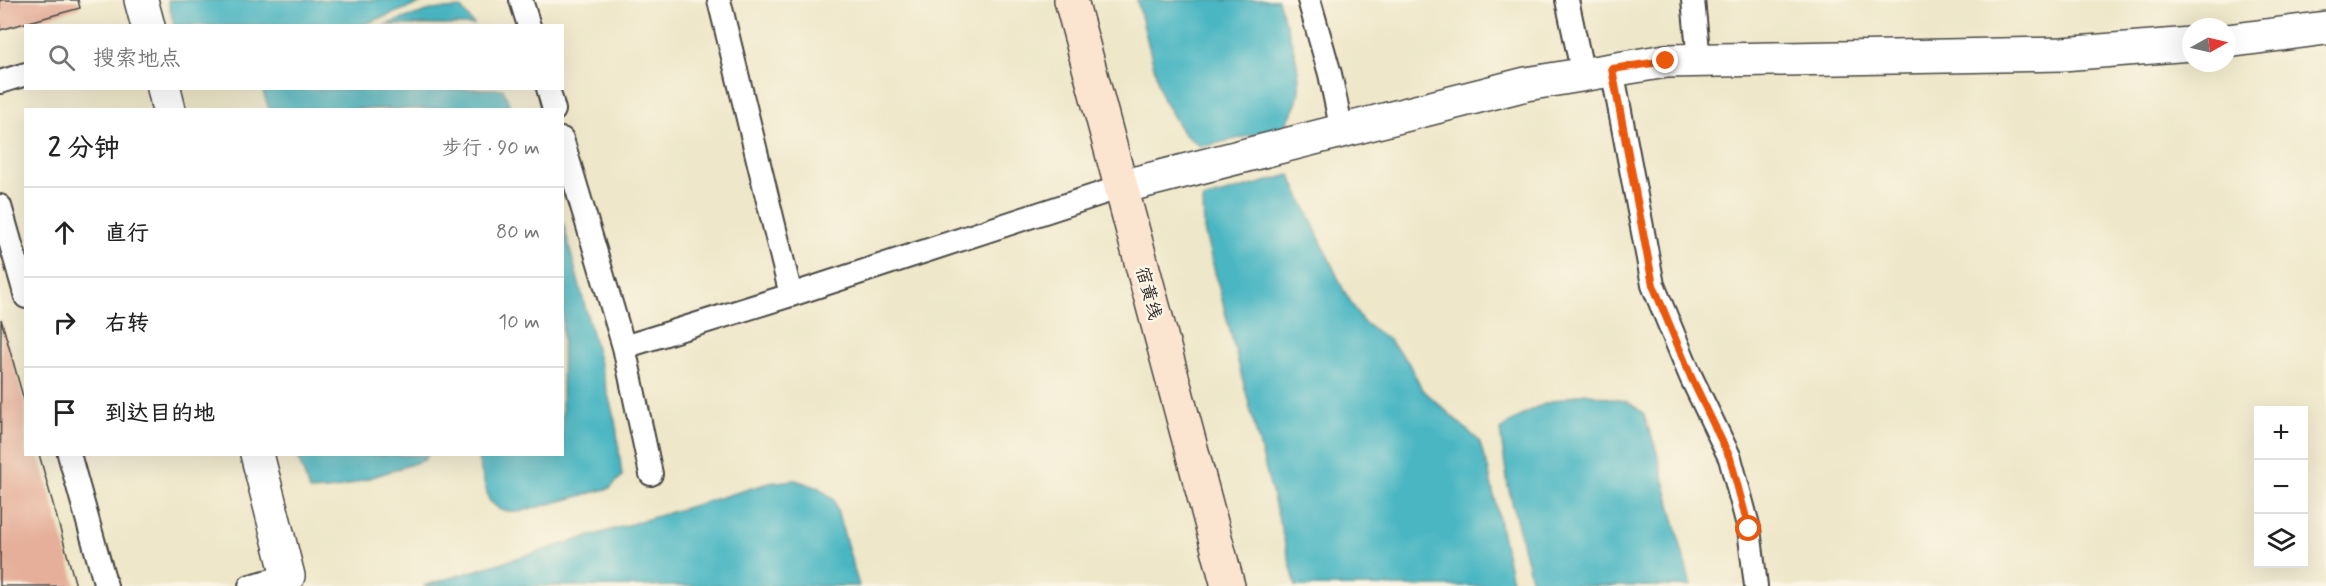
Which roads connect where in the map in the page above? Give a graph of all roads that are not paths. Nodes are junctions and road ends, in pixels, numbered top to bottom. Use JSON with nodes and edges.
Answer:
{"nodes":[{"id":1,"x":141,"y":0,"type":"edge"},
{"id":2,"x":521,"y":0,"type":"edge"},
{"id":3,"x":720,"y":0,"type":"edge"},
{"id":4,"x":1071,"y":0,"type":"edge"},
{"id":5,"x":1309,"y":0,"type":"edge"},
{"id":6,"x":1567,"y":0,"type":"edge"},
{"id":7,"x":1693,"y":0,"type":"edge"},
{"id":8,"x":147,"y":24,"type":"edge"},
{"id":9,"x":528,"y":24,"type":"edge"},
{"id":10,"x":2326,"y":28,"type":"edge"},
{"id":11,"x":2236,"y":40,"type":"edge"},
{"id":12,"x":2182,"y":45,"type":"edge"},
{"id":13,"x":1699,"y":60,"type":"junction"},
{"id":14,"x":1597,"y":72,"type":"junction"},
{"id":15,"x":24,"y":75,"type":"edge"},
{"id":16,"x":0,"y":82,"type":"edge"},
{"id":17,"x":165,"y":90,"type":"edge"},
{"id":18,"x":549,"y":90,"type":"edge"},
{"id":19,"x":169,"y":108,"type":"edge"},
{"id":20,"x":553,"y":108,"type":"edge"},
{"id":21,"x":1342,"y":131,"type":"junction"},
{"id":22,"x":564,"y":146,"type":"edge"},
{"id":23,"x":1121,"y":187,"type":"junction"},
{"id":24,"x":0,"y":206,"type":"edge"},
{"id":25,"x":24,"y":290,"type":"edge"},
{"id":26,"x":791,"y":295,"type":"junction"},
{"id":27,"x":624,"y":347,"type":"junction"},
{"id":28,"x":70,"y":456,"type":"edge"},
{"id":29,"x":258,"y":456,"type":"edge"},
{"id":30,"x":651,"y":474,"type":"dead end"},
{"id":31,"x":288,"y":576,"type":"joint"},
{"id":32,"x":106,"y":586,"type":"edge"},
{"id":33,"x":250,"y":586,"type":"edge"},
{"id":34,"x":1228,"y":586,"type":"edge"},
{"id":35,"x":1755,"y":586,"type":"edge"}],
"edges":[{"from":1,"to":8,"type":"street"},
{"from":2,"to":9,"type":"lane"},
{"from":3,"to":26,"type":"lane"},
{"from":4,"to":23,"type":"main road","name":"宿黄线"},
{"from":5,"to":21,"type":"lane"},
{"from":6,"to":14,"type":"lane"},
{"from":7,"to":13,"type":"lane"},
{"from":10,"to":11,"type":"street"},
{"from":12,"to":13,"type":"street"},
{"from":13,"to":14,"type":"street"},
{"from":14,"to":21,"type":"street"},
{"from":14,"to":35,"type":"lane"},
{"from":15,"to":16,"type":"lane"},
{"from":17,"to":19,"type":"street"},
{"from":18,"to":20,"type":"lane"},
{"from":21,"to":23,"type":"street"},
{"from":22,"to":27,"type":"lane"},
{"from":23,"to":26,"type":"lane"},
{"from":23,"to":34,"type":"main road","name":"宿黄线"},
{"from":24,"to":25,"type":"lane"},
{"from":26,"to":27,"type":"lane"},
{"from":27,"to":30,"type":"lane"},
{"from":28,"to":32,"type":"lane"},
{"from":29,"to":31,"type":"street"},
{"from":31,"to":33,"type":"lane"}]}
